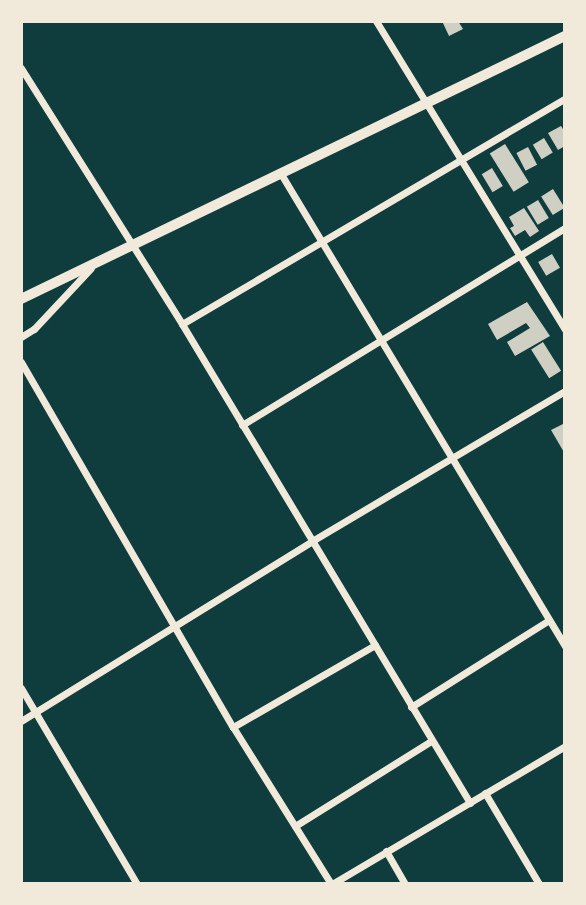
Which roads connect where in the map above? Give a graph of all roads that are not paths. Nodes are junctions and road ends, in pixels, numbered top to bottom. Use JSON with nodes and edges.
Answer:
{"nodes":[{"id":1,"x":376,"y":21,"type":"edge"},
{"id":2,"x":565,"y":36,"type":"edge"},
{"id":3,"x":21,"y":68,"type":"edge"},
{"id":4,"x":565,"y":98,"type":"edge"},
{"id":5,"x":427,"y":106,"type":"junction"},
{"id":6,"x":460,"y":160,"type":"junction"},
{"id":7,"x":281,"y":174,"type":"junction"},
{"id":8,"x":565,"y":228,"type":"edge"},
{"id":9,"x":321,"y":242,"type":"junction"},
{"id":10,"x":134,"y":246,"type":"junction"},
{"id":11,"x":519,"y":256,"type":"junction"},
{"id":12,"x":94,"y":265,"type":"junction"},
{"id":13,"x":21,"y":299,"type":"edge"},
{"id":14,"x":182,"y":324,"type":"junction"},
{"id":15,"x":565,"y":330,"type":"edge"},
{"id":16,"x":21,"y":337,"type":"edge"},
{"id":17,"x":381,"y":340,"type":"junction"},
{"id":18,"x":21,"y":362,"type":"edge"},
{"id":19,"x":565,"y":391,"type":"edge"},
{"id":20,"x":242,"y":425,"type":"junction"},
{"id":21,"x":453,"y":460,"type":"junction"},
{"id":22,"x":312,"y":541,"type":"junction"},
{"id":23,"x":549,"y":620,"type":"junction"},
{"id":24,"x":174,"y":626,"type":"junction"},
{"id":25,"x":375,"y":645,"type":"junction"},
{"id":26,"x":565,"y":646,"type":"edge"},
{"id":27,"x":21,"y":688,"type":"edge"},
{"id":28,"x":411,"y":707,"type":"junction"},
{"id":29,"x":35,"y":713,"type":"junction"},
{"id":30,"x":21,"y":721,"type":"edge"},
{"id":31,"x":233,"y":727,"type":"junction"},
{"id":32,"x":431,"y":741,"type":"junction"},
{"id":33,"x":565,"y":746,"type":"edge"},
{"id":34,"x":485,"y":793,"type":"junction"},
{"id":35,"x":470,"y":803,"type":"junction"},
{"id":36,"x":295,"y":826,"type":"junction"},
{"id":37,"x":386,"y":851,"type":"junction"},
{"id":38,"x":137,"y":884,"type":"edge"},
{"id":39,"x":331,"y":884,"type":"edge"},
{"id":40,"x":405,"y":884,"type":"edge"},
{"id":41,"x":539,"y":884,"type":"edge"}],
"edges":[{"from":1,"to":5,"type":"street"},
{"from":2,"to":5,"type":"street"},
{"from":3,"to":10,"type":"street"},
{"from":4,"to":6,"type":"street"},
{"from":5,"to":6,"type":"street"},
{"from":5,"to":7,"type":"street"},
{"from":6,"to":9,"type":"street"},
{"from":6,"to":11,"type":"street"},
{"from":7,"to":9,"type":"street"},
{"from":7,"to":10,"type":"street"},
{"from":8,"to":11,"type":"street"},
{"from":9,"to":14,"type":"street"},
{"from":9,"to":17,"type":"street"},
{"from":10,"to":12,"type":"street"},
{"from":10,"to":14,"type":"street"},
{"from":11,"to":15,"type":"street"},
{"from":11,"to":17,"type":"street"},
{"from":12,"to":13,"type":"street"},
{"from":12,"to":16,"type":"street"},
{"from":14,"to":20,"type":"street"},
{"from":17,"to":20,"type":"street"},
{"from":17,"to":21,"type":"street"},
{"from":18,"to":24,"type":"street"},
{"from":19,"to":21,"type":"street"},
{"from":20,"to":22,"type":"street"},
{"from":21,"to":22,"type":"street"},
{"from":21,"to":23,"type":"street"},
{"from":22,"to":24,"type":"street"},
{"from":22,"to":25,"type":"street"},
{"from":23,"to":26,"type":"street"},
{"from":23,"to":28,"type":"street"},
{"from":24,"to":29,"type":"street"},
{"from":24,"to":31,"type":"street"},
{"from":25,"to":28,"type":"street"},
{"from":25,"to":31,"type":"street"},
{"from":27,"to":29,"type":"street"},
{"from":28,"to":32,"type":"street"},
{"from":29,"to":30,"type":"street"},
{"from":29,"to":38,"type":"street"},
{"from":31,"to":36,"type":"street"},
{"from":32,"to":35,"type":"street"},
{"from":32,"to":36,"type":"street"},
{"from":33,"to":34,"type":"street"},
{"from":34,"to":35,"type":"street"},
{"from":34,"to":41,"type":"street"},
{"from":35,"to":37,"type":"street"},
{"from":36,"to":39,"type":"street"},
{"from":37,"to":39,"type":"street"},
{"from":37,"to":40,"type":"street"}]}
